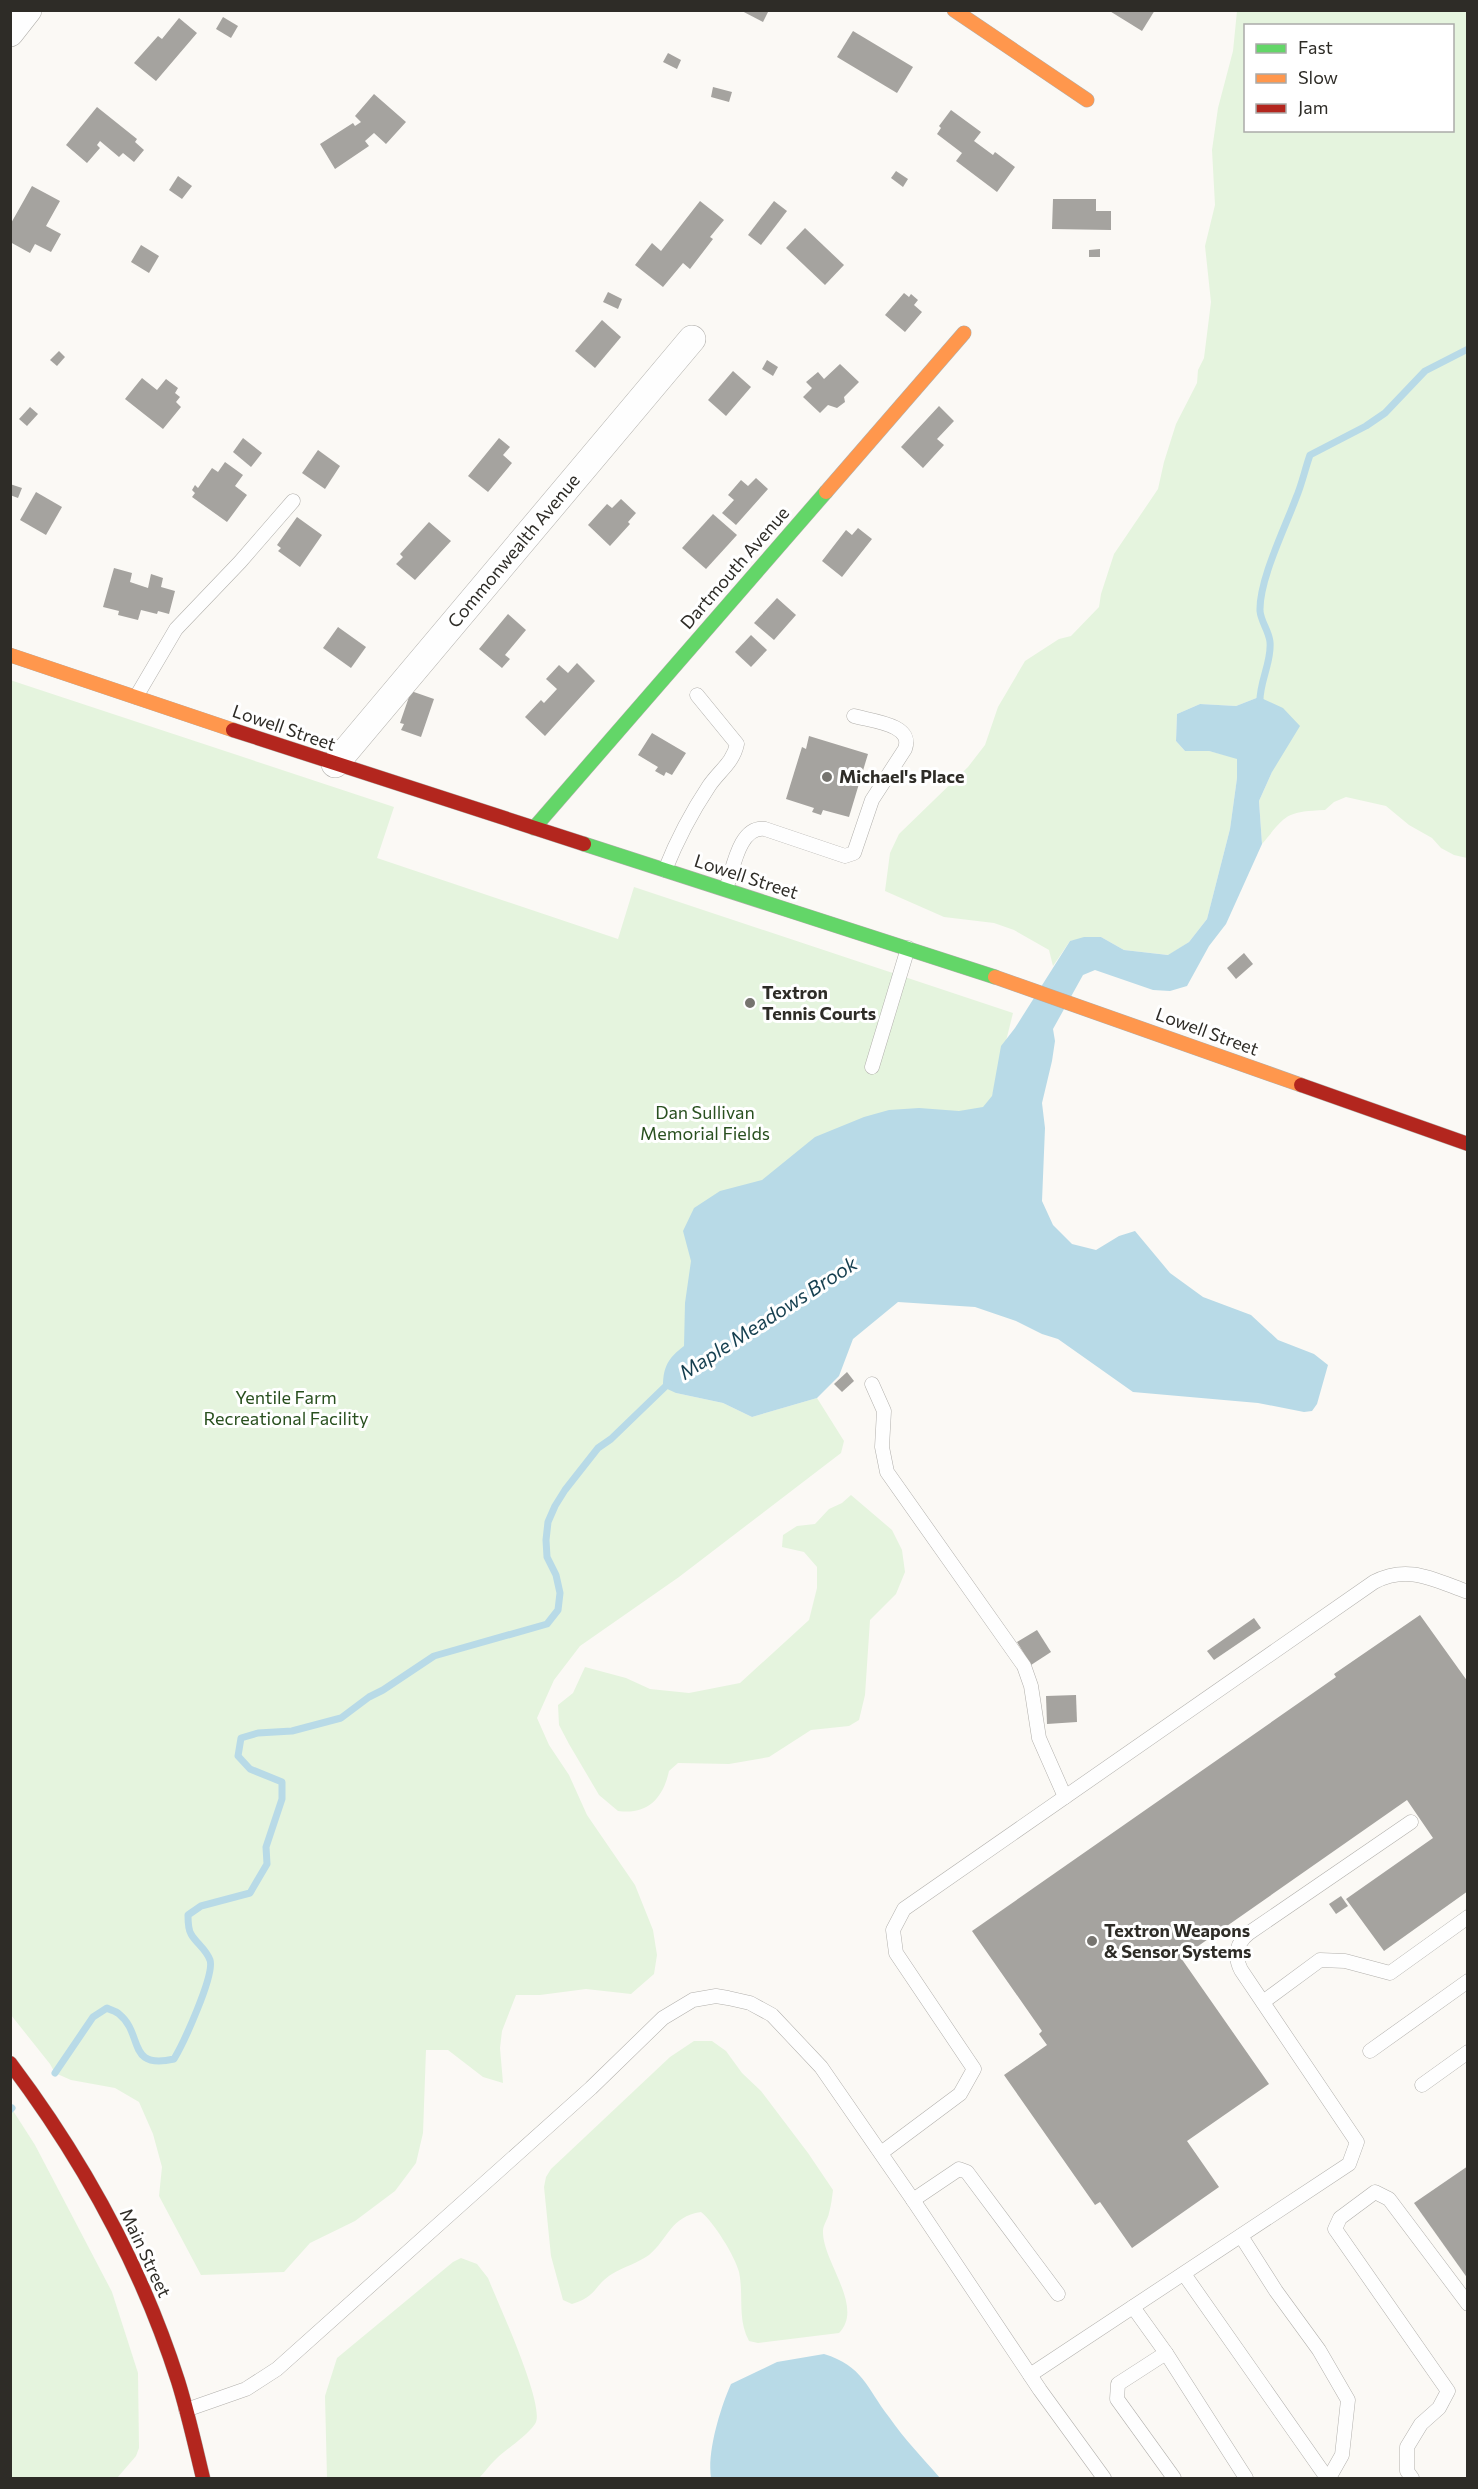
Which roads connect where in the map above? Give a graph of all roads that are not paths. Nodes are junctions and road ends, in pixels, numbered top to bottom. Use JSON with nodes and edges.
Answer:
{"nodes":[{"id":1,"x":28,"y":10,"type":"edge"},
{"id":2,"x":954,"y":10,"type":"edge"},
{"id":3,"x":10,"y":33,"type":"edge"},
{"id":4,"x":1087,"y":100,"type":"dead end"},
{"id":5,"x":964,"y":333,"type":"dead end"},
{"id":6,"x":692,"y":339,"type":"dead end"},
{"id":7,"x":293,"y":501,"type":"dead end"},
{"id":8,"x":10,"y":655,"type":"edge"},
{"id":9,"x":697,"y":695,"type":"dead end"},
{"id":10,"x":136,"y":697,"type":"junction"},
{"id":11,"x":854,"y":716,"type":"dead end"},
{"id":12,"x":335,"y":764,"type":"junction"},
{"id":13,"x":534,"y":828,"type":"junction"},
{"id":14,"x":665,"y":870,"type":"junction"},
{"id":15,"x":726,"y":889,"type":"junction"},
{"id":16,"x":908,"y":948,"type":"junction"},
{"id":17,"x":872,"y":1067,"type":"dead end"},
{"id":18,"x":1467,"y":1144,"type":"edge"},
{"id":19,"x":872,"y":1384,"type":"dead end"},
{"id":20,"x":1467,"y":1592,"type":"edge"},
{"id":21,"x":1065,"y":1797,"type":"junction"},
{"id":22,"x":1411,"y":1822,"type":"dead end"},
{"id":23,"x":1467,"y":1917,"type":"edge"},
{"id":24,"x":1467,"y":1981,"type":"edge"},
{"id":25,"x":1263,"y":2002,"type":"junction"},
{"id":26,"x":1370,"y":2051,"type":"dead end"},
{"id":27,"x":1467,"y":2052,"type":"edge"},
{"id":28,"x":10,"y":2063,"type":"edge"},
{"id":29,"x":1422,"y":2085,"type":"dead end"},
{"id":30,"x":881,"y":2153,"type":"junction"},
{"id":31,"x":913,"y":2200,"type":"junction"},
{"id":32,"x":1241,"y":2236,"type":"junction"},
{"id":33,"x":1184,"y":2274,"type":"junction"},
{"id":34,"x":1058,"y":2294,"type":"dead end"},
{"id":35,"x":1467,"y":2304,"type":"edge"},
{"id":36,"x":1133,"y":2307,"type":"junction"},
{"id":37,"x":1166,"y":2353,"type":"junction"},
{"id":38,"x":1030,"y":2375,"type":"junction"},
{"id":39,"x":186,"y":2410,"type":"junction"},
{"id":40,"x":202,"y":2478,"type":"edge"},
{"id":41,"x":1104,"y":2478,"type":"edge"},
{"id":42,"x":1174,"y":2478,"type":"edge"},
{"id":43,"x":1244,"y":2478,"type":"edge"},
{"id":44,"x":1328,"y":2478,"type":"edge"},
{"id":45,"x":1412,"y":2478,"type":"edge"}],
"edges":[{"from":1,"to":3,"type":"street"},
{"from":2,"to":4,"type":"main road"},
{"from":5,"to":13,"type":"main road","name":"Dartmouth Avenue"},
{"from":6,"to":12,"type":"street","name":"Commonwealth Avenue"},
{"from":7,"to":10,"type":"lane"},
{"from":8,"to":10,"type":"main road","name":"Lowell Street"},
{"from":9,"to":14,"type":"lane"},
{"from":10,"to":12,"type":"main road","name":"Lowell Street"},
{"from":11,"to":15,"type":"lane"},
{"from":12,"to":13,"type":"main road","name":"Lowell Street"},
{"from":13,"to":14,"type":"main road","name":"Lowell Street"},
{"from":14,"to":15,"type":"main road","name":"Lowell Street"},
{"from":15,"to":16,"type":"main road","name":"Lowell Street"},
{"from":16,"to":17,"type":"lane"},
{"from":16,"to":18,"type":"main road","name":"Lowell Street"},
{"from":19,"to":21,"type":"lane"},
{"from":20,"to":21,"type":"lane"},
{"from":21,"to":30,"type":"lane"},
{"from":22,"to":25,"type":"lane"},
{"from":23,"to":25,"type":"lane"},
{"from":24,"to":26,"type":"lane"},
{"from":25,"to":32,"type":"lane"},
{"from":27,"to":29,"type":"lane"},
{"from":28,"to":39,"type":"main road","name":"Main Street"},
{"from":30,"to":31,"type":"lane"},
{"from":30,"to":39,"type":"lane"},
{"from":31,"to":34,"type":"lane"},
{"from":31,"to":38,"type":"lane"},
{"from":32,"to":33,"type":"lane"},
{"from":32,"to":44,"type":"lane"},
{"from":33,"to":36,"type":"lane"},
{"from":33,"to":44,"type":"lane"},
{"from":35,"to":45,"type":"lane"},
{"from":36,"to":37,"type":"lane"},
{"from":36,"to":38,"type":"lane"},
{"from":37,"to":42,"type":"lane"},
{"from":37,"to":43,"type":"lane"},
{"from":38,"to":41,"type":"lane"},
{"from":39,"to":40,"type":"main road","name":"Main Street"}]}
